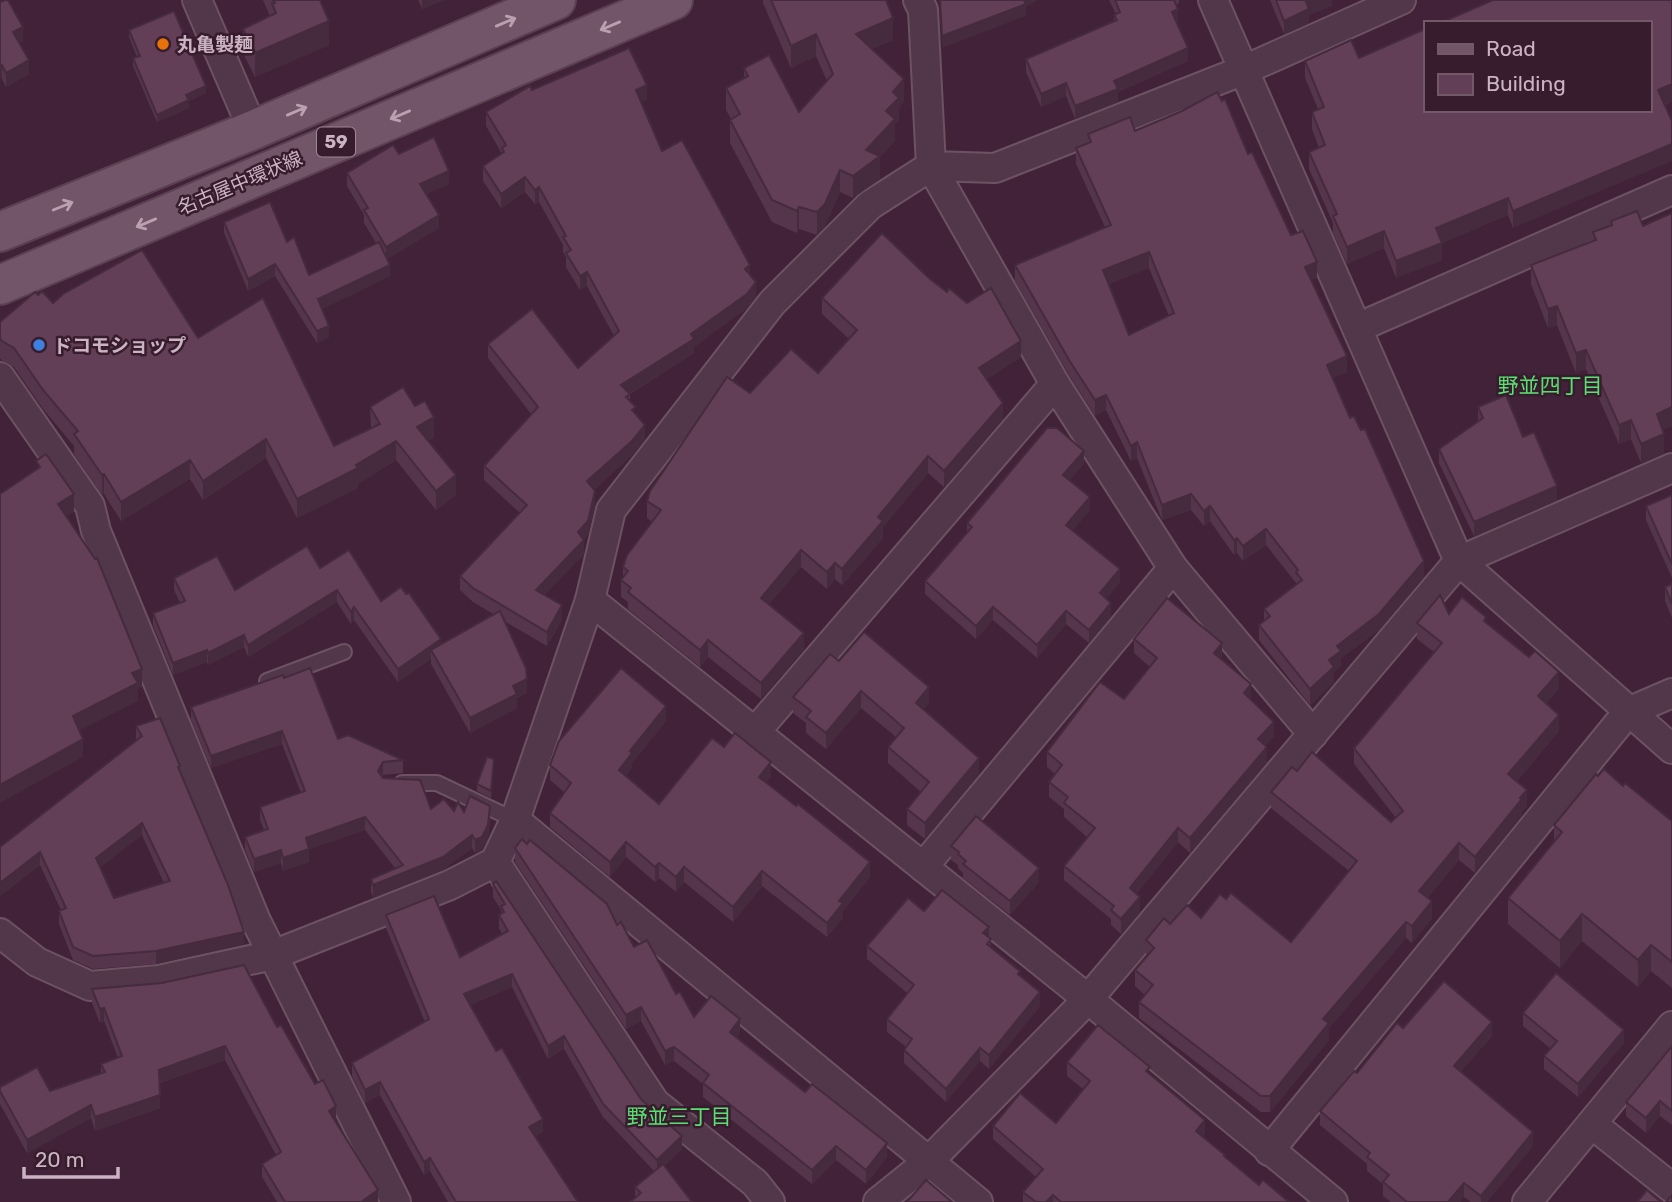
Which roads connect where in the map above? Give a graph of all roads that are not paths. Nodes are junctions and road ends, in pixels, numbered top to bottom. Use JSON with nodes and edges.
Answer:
{"nodes":[{"id":1,"x":198,"y":0,"type":"edge"},
{"id":2,"x":556,"y":0,"type":"edge"},
{"id":3,"x":673,"y":0,"type":"edge"},
{"id":4,"x":918,"y":0,"type":"edge"},
{"id":5,"x":1213,"y":0,"type":"edge"},
{"id":6,"x":1401,"y":0,"type":"edge"},
{"id":7,"x":1244,"y":70,"type":"junction"},
{"id":8,"x":253,"y":130,"type":"junction"},
{"id":9,"x":932,"y":166,"type":"junction"},
{"id":10,"x":1672,"y":190,"type":"edge"},
{"id":11,"x":0,"y":232,"type":"edge"},
{"id":12,"x":0,"y":285,"type":"edge"},
{"id":13,"x":1357,"y":328,"type":"junction"},
{"id":14,"x":0,"y":377,"type":"edge"},
{"id":15,"x":1055,"y":384,"type":"junction"},
{"id":16,"x":1672,"y":468,"type":"edge"},
{"id":17,"x":1459,"y":561,"type":"junction"},
{"id":18,"x":1173,"y":568,"type":"junction"},
{"id":19,"x":590,"y":600,"type":"junction"},
{"id":20,"x":344,"y":652,"type":"dead end"},
{"id":21,"x":258,"y":684,"type":"edge"},
{"id":22,"x":1672,"y":693,"type":"edge"},
{"id":23,"x":1628,"y":712,"type":"junction"},
{"id":24,"x":755,"y":732,"type":"junction"},
{"id":25,"x":1313,"y":734,"type":"junction"},
{"id":26,"x":1672,"y":749,"type":"edge"},
{"id":27,"x":388,"y":783,"type":"edge"},
{"id":28,"x":515,"y":820,"type":"junction"},
{"id":29,"x":495,"y":862,"type":"junction"},
{"id":30,"x":923,"y":867,"type":"junction"},
{"id":31,"x":0,"y":933,"type":"edge"},
{"id":32,"x":273,"y":955,"type":"junction"},
{"id":33,"x":1088,"y":999,"type":"junction"},
{"id":34,"x":1672,"y":1026,"type":"edge"},
{"id":35,"x":1592,"y":1124,"type":"junction"},
{"id":36,"x":1269,"y":1151,"type":"junction"},
{"id":37,"x":929,"y":1161,"type":"junction"},
{"id":38,"x":1672,"y":1188,"type":"edge"},
{"id":39,"x":396,"y":1202,"type":"edge"},
{"id":40,"x":770,"y":1202,"type":"edge"},
{"id":41,"x":877,"y":1202,"type":"edge"},
{"id":42,"x":978,"y":1202,"type":"edge"},
{"id":43,"x":1333,"y":1202,"type":"edge"},
{"id":44,"x":1527,"y":1202,"type":"edge"}],
"edges":[{"from":1,"to":8,"type":"street"},
{"from":8,"to":2,"type":"main road","number":"59","one_way":true},
{"from":3,"to":12,"type":"main road","name":"名古屋中環状線","number":"59","one_way":true},
{"from":4,"to":9,"type":"street"},
{"from":5,"to":7,"type":"street"},
{"from":6,"to":7,"type":"street"},
{"from":7,"to":9,"type":"street"},
{"from":7,"to":13,"type":"street"},
{"from":11,"to":8,"type":"main road","number":"59","one_way":true},
{"from":9,"to":15,"type":"street"},
{"from":9,"to":19,"type":"street"},
{"from":10,"to":13,"type":"street"},
{"from":13,"to":17,"type":"street"},
{"from":14,"to":32,"type":"street"},
{"from":15,"to":18,"type":"street"},
{"from":15,"to":24,"type":"street"},
{"from":16,"to":17,"type":"street"},
{"from":17,"to":23,"type":"street"},
{"from":17,"to":25,"type":"street"},
{"from":18,"to":25,"type":"street"},
{"from":18,"to":30,"type":"street"},
{"from":19,"to":24,"type":"street"},
{"from":19,"to":28,"type":"street"},
{"from":20,"to":21,"type":"lane"},
{"from":22,"to":23,"type":"street"},
{"from":23,"to":26,"type":"street"},
{"from":23,"to":36,"type":"street"},
{"from":24,"to":30,"type":"street"},
{"from":25,"to":33,"type":"street"},
{"from":27,"to":28,"type":"lane"},
{"from":28,"to":29,"type":"street"},
{"from":28,"to":37,"type":"street"},
{"from":29,"to":32,"type":"street"},
{"from":29,"to":40,"type":"street"},
{"from":30,"to":33,"type":"street"},
{"from":31,"to":32,"type":"street"},
{"from":32,"to":39,"type":"street"},
{"from":33,"to":36,"type":"street"},
{"from":33,"to":37,"type":"street"},
{"from":34,"to":35,"type":"street"},
{"from":35,"to":38,"type":"street"},
{"from":35,"to":44,"type":"street"},
{"from":36,"to":43,"type":"street"},
{"from":37,"to":41,"type":"street"},
{"from":37,"to":42,"type":"street"}]}
